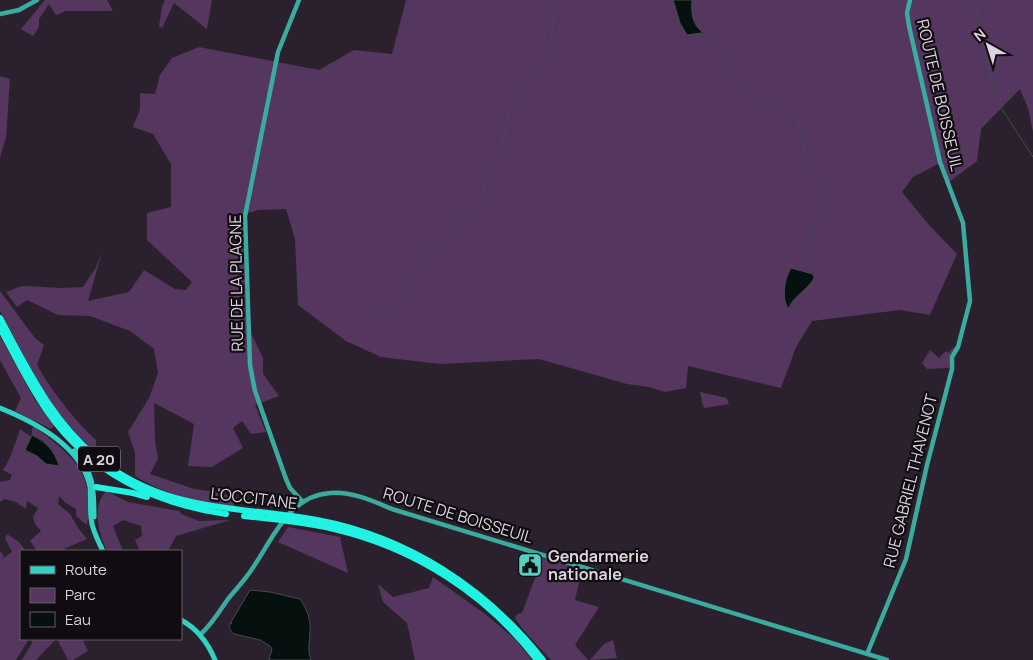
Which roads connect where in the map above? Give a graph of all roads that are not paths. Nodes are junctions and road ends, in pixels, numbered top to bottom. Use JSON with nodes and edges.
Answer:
{"nodes":[{"id":1,"x":37,"y":0,"type":"edge"},
{"id":2,"x":299,"y":0,"type":"edge"},
{"id":3,"x":910,"y":0,"type":"edge"},
{"id":4,"x":0,"y":14,"type":"edge"},
{"id":5,"x":0,"y":318,"type":"edge"},
{"id":6,"x":0,"y":328,"type":"edge"},
{"id":7,"x":952,"y":370,"type":"joint"},
{"id":8,"x":0,"y":407,"type":"edge"},
{"id":9,"x":96,"y":488,"type":"junction"},
{"id":10,"x":303,"y":502,"type":"junction"},
{"id":11,"x":172,"y":503,"type":"junction"},
{"id":12,"x":96,"y":535,"type":"junction"},
{"id":13,"x":103,"y":550,"type":"edge"},
{"id":14,"x":182,"y":621,"type":"edge"},
{"id":15,"x":200,"y":634,"type":"junction"},
{"id":16,"x":868,"y":654,"type":"junction"},
{"id":17,"x":884,"y":659,"type":"edge"},
{"id":18,"x":215,"y":660,"type":"edge"},
{"id":19,"x":537,"y":660,"type":"edge"},
{"id":20,"x":543,"y":660,"type":"edge"}],
"edges":[{"from":1,"to":4,"type":"main road"},
{"from":2,"to":10,"type":"main road","name":"RUE DE LA PLAGNE"},
{"from":3,"to":7,"type":"main road","name":"ROUTE DE BOISSEUIL"},
{"from":5,"to":20,"type":"highway","name":"L'OCCITANE","number":"A 20"},
{"from":6,"to":11,"type":"highway","name":"L'OCCITANE","number":"A 20"},
{"from":7,"to":16,"type":"main road","name":"RUE GABRIEL THAVENOT"},
{"from":8,"to":9,"type":"main road"},
{"from":9,"to":11,"type":"highway"},
{"from":9,"to":12,"type":"main road"},
{"from":9,"to":12,"type":"main road"},
{"from":10,"to":15,"type":"main road","name":"ROUTE DE BOISSEUIL"},
{"from":10,"to":16,"type":"main road","name":"ROUTE DE BOISSEUIL"},
{"from":11,"to":19,"type":"highway","name":"L'OCCITANE","number":"A 20"},
{"from":12,"to":13,"type":"main road"},
{"from":14,"to":15,"type":"main road"},
{"from":15,"to":18,"type":"main road"},
{"from":16,"to":17,"type":"main road","name":"ROUTE DE BOISSEUIL"}]}
